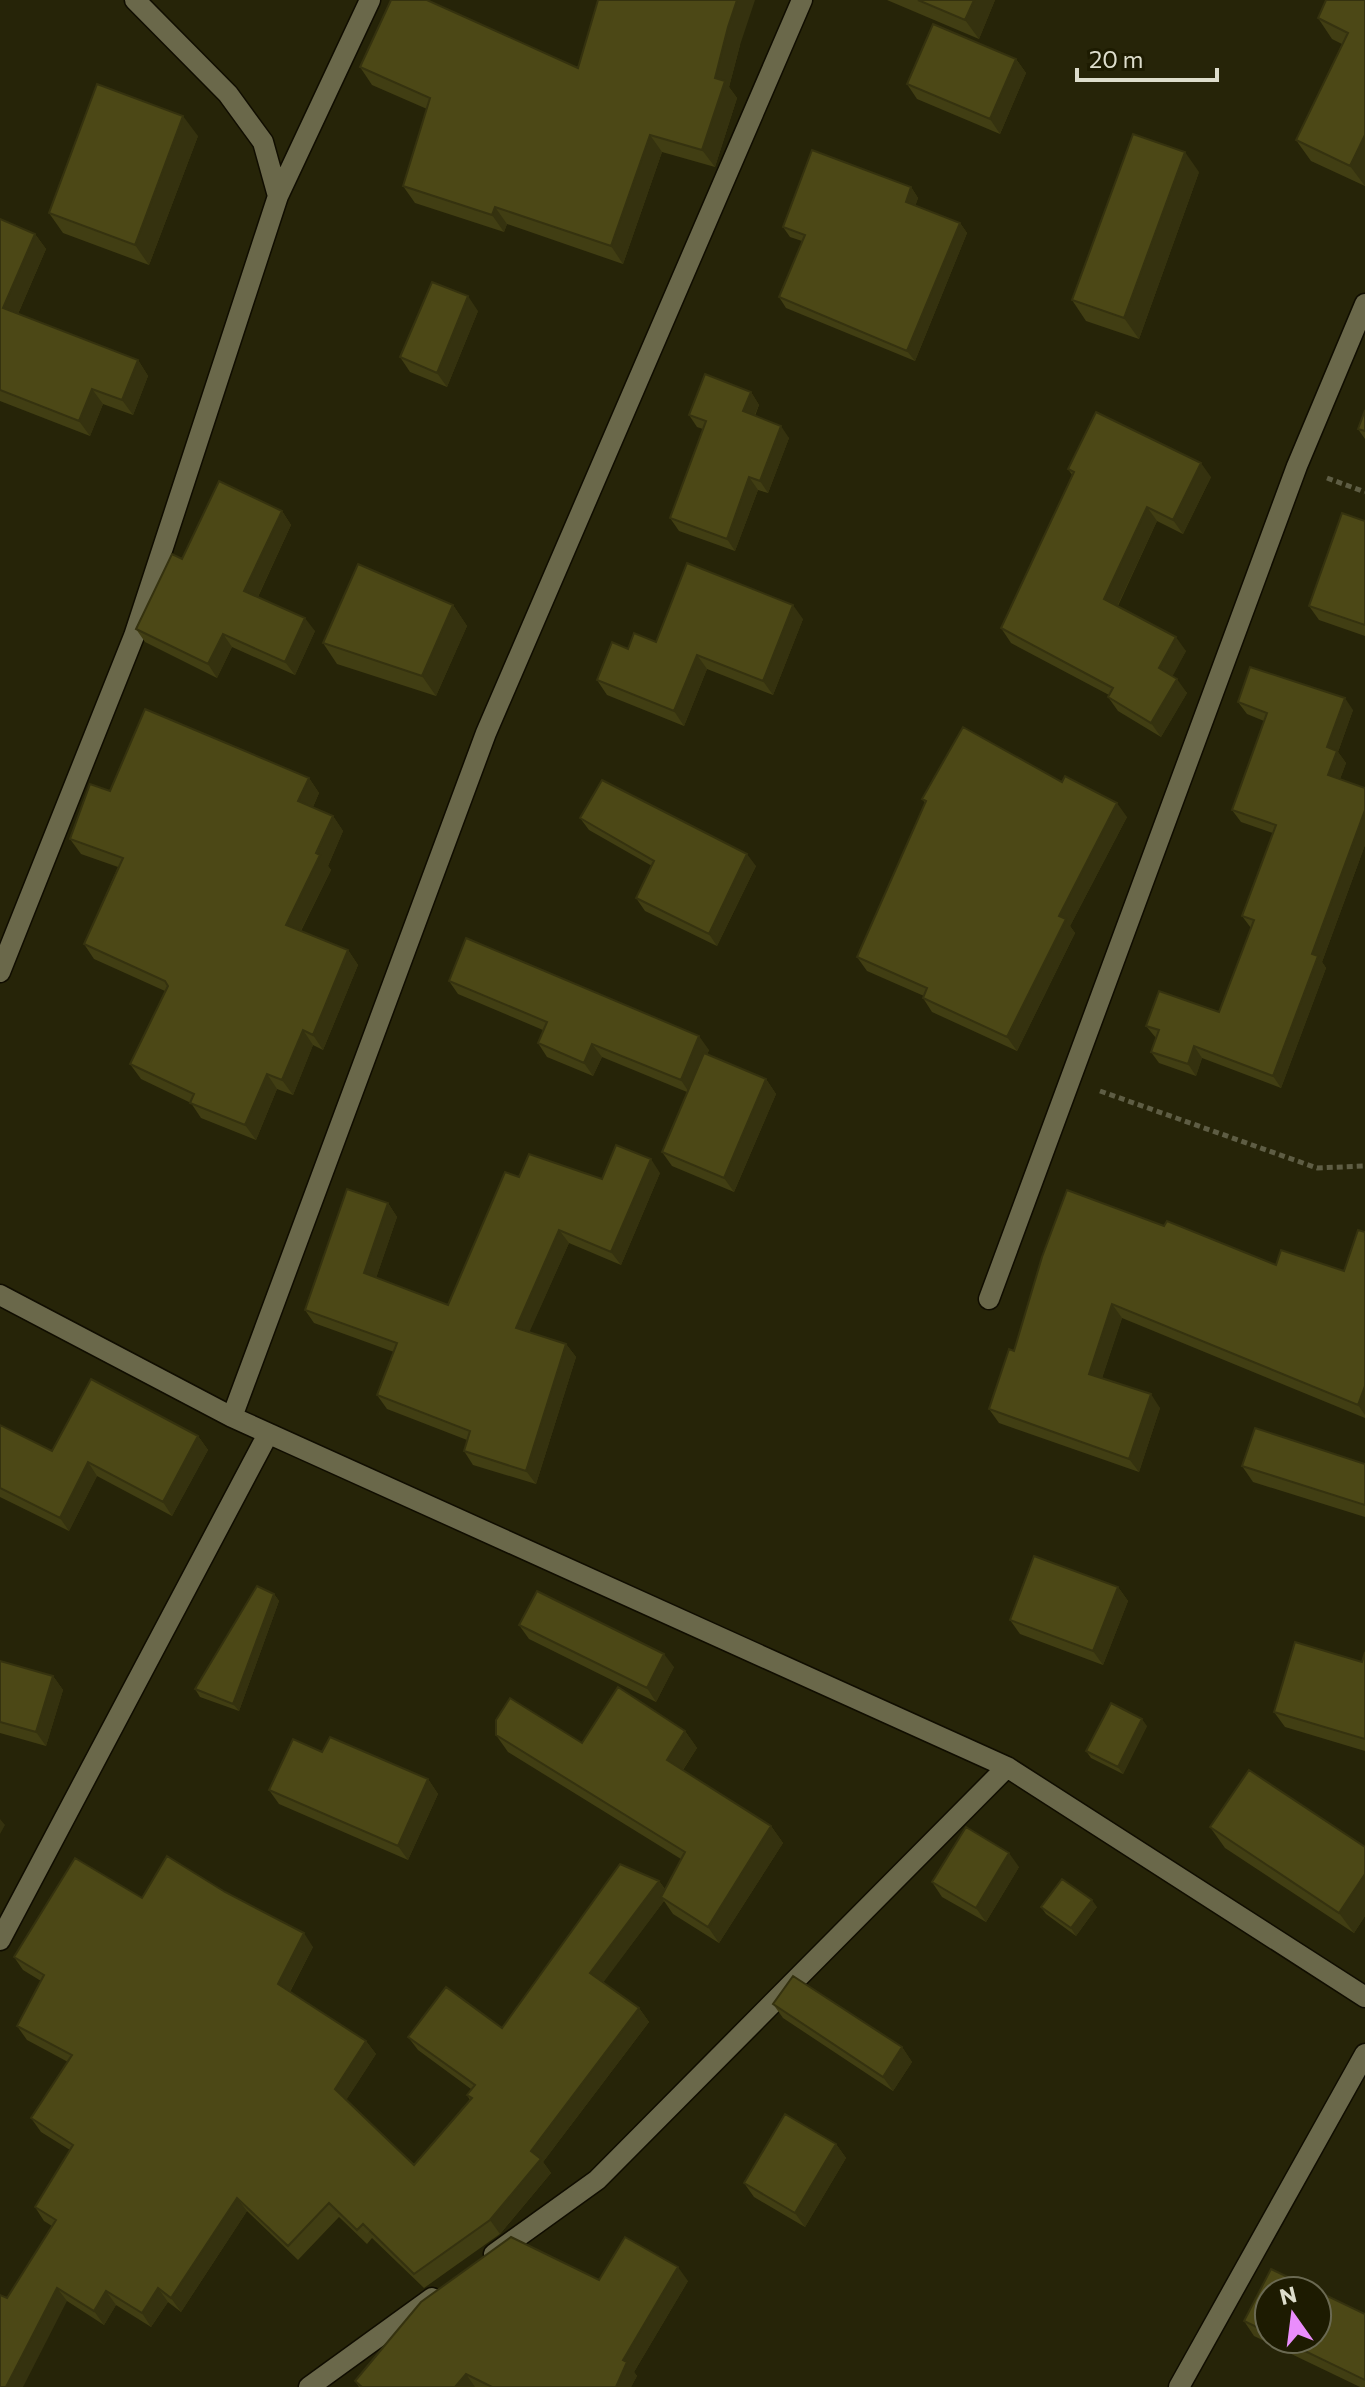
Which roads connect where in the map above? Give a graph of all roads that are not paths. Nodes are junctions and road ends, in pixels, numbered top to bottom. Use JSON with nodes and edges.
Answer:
{"nodes":[{"id":1,"x":135,"y":0,"type":"edge"},
{"id":2,"x":370,"y":0,"type":"edge"},
{"id":3,"x":802,"y":0,"type":"edge"},
{"id":4,"x":278,"y":196,"type":"junction"},
{"id":5,"x":1365,"y":304,"type":"edge"},
{"id":6,"x":0,"y":972,"type":"edge"},
{"id":7,"x":0,"y":1295,"type":"edge"},
{"id":8,"x":989,"y":1299,"type":"dead end"},
{"id":9,"x":232,"y":1417,"type":"junction"},
{"id":10,"x":268,"y":1434,"type":"junction"},
{"id":11,"x":1007,"y":1767,"type":"junction"},
{"id":12,"x":0,"y":1940,"type":"edge"},
{"id":13,"x":1365,"y":1997,"type":"edge"},
{"id":14,"x":1365,"y":2054,"type":"edge"},
{"id":15,"x":472,"y":2270,"type":"edge"},
{"id":16,"x":446,"y":2288,"type":"edge"},
{"id":17,"x":309,"y":2387,"type":"edge"},
{"id":18,"x":1179,"y":2387,"type":"edge"}],
"edges":[{"from":1,"to":4,"type":"street"},
{"from":2,"to":4,"type":"street"},
{"from":3,"to":9,"type":"street"},
{"from":4,"to":6,"type":"street"},
{"from":5,"to":8,"type":"street"},
{"from":7,"to":9,"type":"street"},
{"from":9,"to":10,"type":"street"},
{"from":10,"to":11,"type":"street"},
{"from":10,"to":12,"type":"street"},
{"from":11,"to":13,"type":"street"},
{"from":11,"to":15,"type":"street"},
{"from":14,"to":18,"type":"street"},
{"from":16,"to":17,"type":"street"}]}
